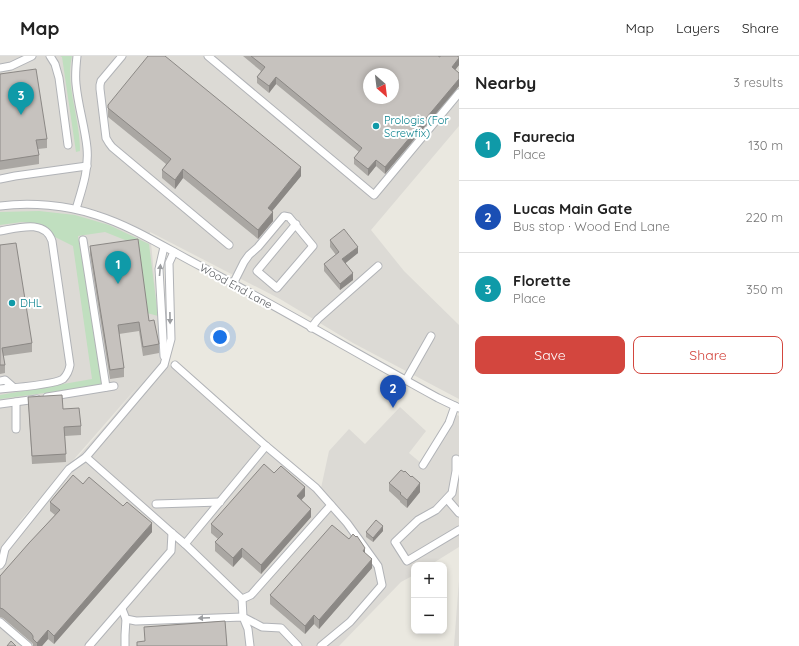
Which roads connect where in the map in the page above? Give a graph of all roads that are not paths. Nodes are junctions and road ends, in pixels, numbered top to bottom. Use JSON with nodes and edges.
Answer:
{"nodes":[{"id":1,"x":32,"y":56,"type":"edge"},
{"id":2,"x":50,"y":56,"type":"edge"},
{"id":3,"x":77,"y":56,"type":"edge"},
{"id":4,"x":122,"y":56,"type":"edge"},
{"id":5,"x":208,"y":56,"type":"edge"},
{"id":6,"x":0,"y":68,"type":"edge"},
{"id":7,"x":459,"y":93,"type":"edge"},
{"id":8,"x":68,"y":145,"type":"dead end"},
{"id":9,"x":87,"y":166,"type":"junction"},
{"id":10,"x":0,"y":179,"type":"edge"},
{"id":11,"x":0,"y":206,"type":"edge"},
{"id":12,"x":76,"y":209,"type":"junction"},
{"id":13,"x":296,"y":224,"type":"junction"},
{"id":14,"x":0,"y":231,"type":"edge"},
{"id":15,"x":83,"y":240,"type":"dead end"},
{"id":16,"x":229,"y":245,"type":"dead end"},
{"id":17,"x":164,"y":249,"type":"junction"},
{"id":18,"x":174,"y":252,"type":"junction"},
{"id":19,"x":378,"y":266,"type":"dead end"},
{"id":20,"x":233,"y":284,"type":"junction"},
{"id":21,"x":160,"y":293,"type":"junction"},
{"id":22,"x":170,"y":293,"type":"junction"},
{"id":23,"x":311,"y":328,"type":"junction"},
{"id":24,"x":431,"y":336,"type":"dead end"},
{"id":25,"x":164,"y":365,"type":"junction"},
{"id":26,"x":175,"y":365,"type":"dead end"},
{"id":27,"x":406,"y":380,"type":"junction"},
{"id":28,"x":0,"y":381,"type":"edge"},
{"id":29,"x":13,"y":387,"type":"junction"},
{"id":30,"x":0,"y":389,"type":"edge"},
{"id":31,"x":16,"y":402,"type":"junction"},
{"id":32,"x":0,"y":404,"type":"edge"},
{"id":33,"x":457,"y":407,"type":"edge"},
{"id":34,"x":16,"y":429,"type":"dead end"},
{"id":35,"x":266,"y":446,"type":"junction"},
{"id":36,"x":86,"y":457,"type":"junction"},
{"id":37,"x":456,"y":459,"type":"dead end"},
{"id":38,"x":422,"y":465,"type":"dead end"},
{"id":39,"x":446,"y":499,"type":"junction"},
{"id":40,"x":220,"y":502,"type":"junction"},
{"id":41,"x":156,"y":504,"type":"dead end"},
{"id":42,"x":331,"y":505,"type":"junction"},
{"id":43,"x":459,"y":513,"type":"edge"},
{"id":44,"x":459,"y":530,"type":"edge"},
{"id":45,"x":172,"y":533,"type":"junction"},
{"id":46,"x":186,"y":544,"type":"junction"},
{"id":47,"x":0,"y":565,"type":"edge"},
{"id":48,"x":242,"y":599,"type":"junction"},
{"id":49,"x":122,"y":609,"type":"junction"},
{"id":50,"x":243,"y":617,"type":"junction"},
{"id":51,"x":126,"y":619,"type":"junction"},
{"id":52,"x":0,"y":622,"type":"edge"},
{"id":53,"x":28,"y":646,"type":"edge"},
{"id":54,"x":89,"y":646,"type":"edge"},
{"id":55,"x":125,"y":646,"type":"edge"},
{"id":56,"x":250,"y":646,"type":"edge"},
{"id":57,"x":298,"y":646,"type":"edge"},
{"id":58,"x":321,"y":646,"type":"edge"}],
"edges":[{"from":1,"to":6,"type":"street"},
{"from":2,"to":8,"type":"street"},
{"from":3,"to":9,"type":"street"},
{"from":4,"to":16,"type":"street"},
{"from":5,"to":7,"type":"street"},
{"from":9,"to":10,"type":"street"},
{"from":9,"to":12,"type":"street"},
{"from":11,"to":12,"type":"street","name":"Wood End Lane"},
{"from":12,"to":17,"type":"street","name":"Wood End Lane"},
{"from":13,"to":13,"type":"street"},
{"from":13,"to":20,"type":"street"},
{"from":14,"to":29,"type":"street"},
{"from":15,"to":31,"type":"street"},
{"from":17,"to":18,"type":"street","name":"Wood End Lane"},
{"from":21,"to":17,"type":"street","one_way":true},
{"from":18,"to":20,"type":"street","name":"Wood End Lane"},
{"from":18,"to":22,"type":"street"},
{"from":19,"to":23,"type":"street"},
{"from":20,"to":23,"type":"street","name":"Wood End Lane"},
{"from":21,"to":22,"type":"street"},
{"from":21,"to":25,"type":"street"},
{"from":22,"to":25,"type":"street","one_way":true},
{"from":23,"to":27,"type":"street","name":"Wood End Lane"},
{"from":24,"to":27,"type":"street"},
{"from":25,"to":36,"type":"street"},
{"from":26,"to":35,"type":"street"},
{"from":27,"to":33,"type":"street","name":"Wood End Lane"},
{"from":28,"to":29,"type":"street"},
{"from":29,"to":30,"type":"street"},
{"from":31,"to":32,"type":"street"},
{"from":31,"to":34,"type":"street"},
{"from":33,"to":38,"type":"street"},
{"from":35,"to":40,"type":"street"},
{"from":35,"to":42,"type":"street"},
{"from":36,"to":45,"type":"street"},
{"from":36,"to":47,"type":"street"},
{"from":37,"to":39,"type":"street"},
{"from":39,"to":43,"type":"street"},
{"from":39,"to":44,"type":"street"},
{"from":40,"to":41,"type":"street"},
{"from":40,"to":46,"type":"street"},
{"from":42,"to":48,"type":"street"},
{"from":42,"to":58,"type":"street"},
{"from":45,"to":46,"type":"street"},
{"from":45,"to":49,"type":"street"},
{"from":46,"to":48,"type":"street"},
{"from":48,"to":50,"type":"street"},
{"from":49,"to":51,"type":"street"},
{"from":49,"to":54,"type":"street"},
{"from":50,"to":51,"type":"street","one_way":true},
{"from":50,"to":56,"type":"street"},
{"from":50,"to":57,"type":"street"},
{"from":51,"to":55,"type":"street"},
{"from":52,"to":53,"type":"street"}]}
